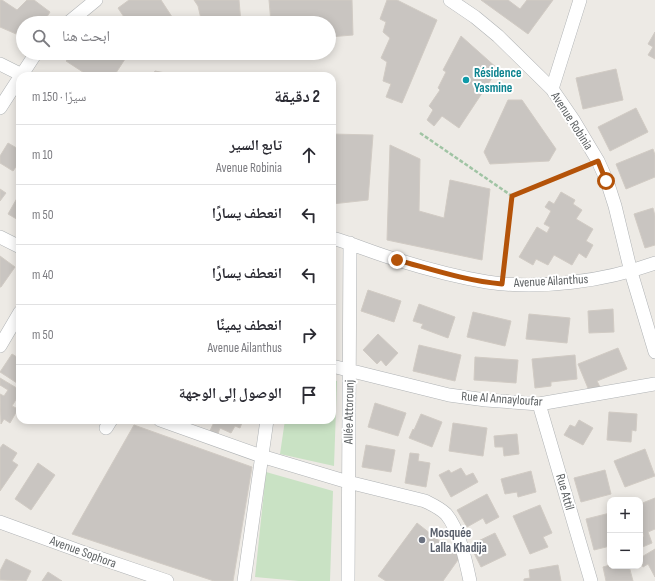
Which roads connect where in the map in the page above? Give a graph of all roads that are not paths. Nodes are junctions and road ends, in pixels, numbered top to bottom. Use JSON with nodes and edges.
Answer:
{"nodes":[{"id":1,"x":96,"y":0,"type":"edge"},
{"id":2,"x":450,"y":0,"type":"edge"},
{"id":3,"x":580,"y":0,"type":"edge"},
{"id":4,"x":77,"y":16,"type":"edge"},
{"id":5,"x":32,"y":60,"type":"edge"},
{"id":6,"x":0,"y":64,"type":"edge"},
{"id":7,"x":24,"y":72,"type":"edge"},
{"id":8,"x":16,"y":73,"type":"edge"},
{"id":9,"x":16,"y":85,"type":"edge"},
{"id":10,"x":552,"y":89,"type":"junction"},
{"id":11,"x":0,"y":108,"type":"edge"},
{"id":12,"x":0,"y":238,"type":"edge"},
{"id":13,"x":336,"y":239,"type":"edge"},
{"id":14,"x":350,"y":243,"type":"junction"},
{"id":15,"x":16,"y":245,"type":"edge"},
{"id":16,"x":655,"y":264,"type":"edge"},
{"id":17,"x":631,"y":272,"type":"junction"},
{"id":18,"x":16,"y":319,"type":"edge"},
{"id":19,"x":0,"y":346,"type":"edge"},
{"id":20,"x":655,"y":352,"type":"edge"},
{"id":21,"x":336,"y":367,"type":"edge"},
{"id":22,"x":349,"y":371,"type":"junction"},
{"id":23,"x":655,"y":384,"type":"edge"},
{"id":24,"x":539,"y":404,"type":"junction"},
{"id":25,"x":171,"y":424,"type":"edge"},
{"id":26,"x":266,"y":424,"type":"edge"},
{"id":27,"x":261,"y":456,"type":"junction"},
{"id":28,"x":348,"y":482,"type":"junction"},
{"id":29,"x":0,"y":522,"type":"edge"},
{"id":30,"x":167,"y":581,"type":"edge"},
{"id":31,"x":244,"y":581,"type":"edge"},
{"id":32,"x":348,"y":581,"type":"edge"},
{"id":33,"x":470,"y":581,"type":"edge"},
{"id":34,"x":591,"y":581,"type":"edge"}],
"edges":[{"from":1,"to":4,"type":"street"},
{"from":2,"to":10,"type":"street","name":"Avenue Robinia"},
{"from":3,"to":10,"type":"street"},
{"from":5,"to":7,"type":"street"},
{"from":6,"to":8,"type":"street"},
{"from":9,"to":11,"type":"street"},
{"from":10,"to":17,"type":"street","name":"Avenue Robinia"},
{"from":12,"to":15,"type":"street"},
{"from":13,"to":14,"type":"street","name":"Avenue Ailanthus"},
{"from":14,"to":17,"type":"street","name":"Avenue Ailanthus"},
{"from":14,"to":22,"type":"street","name":"Allée Attorounj"},
{"from":16,"to":17,"type":"street","name":"Avenue Ailanthus"},
{"from":17,"to":20,"type":"street","name":"Avenue Robinia"},
{"from":18,"to":19,"type":"street"},
{"from":21,"to":22,"type":"street","name":"Rue Al Annayloufar"},
{"from":22,"to":24,"type":"street","name":"Rue Al Annayloufar"},
{"from":22,"to":28,"type":"street","name":"Allée Attorounj"},
{"from":23,"to":24,"type":"street","name":"Rue Al Annayloufar"},
{"from":24,"to":34,"type":"street","name":"Rue Attil"},
{"from":25,"to":27,"type":"street"},
{"from":26,"to":27,"type":"street"},
{"from":27,"to":28,"type":"street"},
{"from":27,"to":31,"type":"street"},
{"from":28,"to":32,"type":"street","name":"Allée Attorounj"},
{"from":28,"to":33,"type":"street"},
{"from":29,"to":30,"type":"street","name":"Avenue Sophora"}]}
